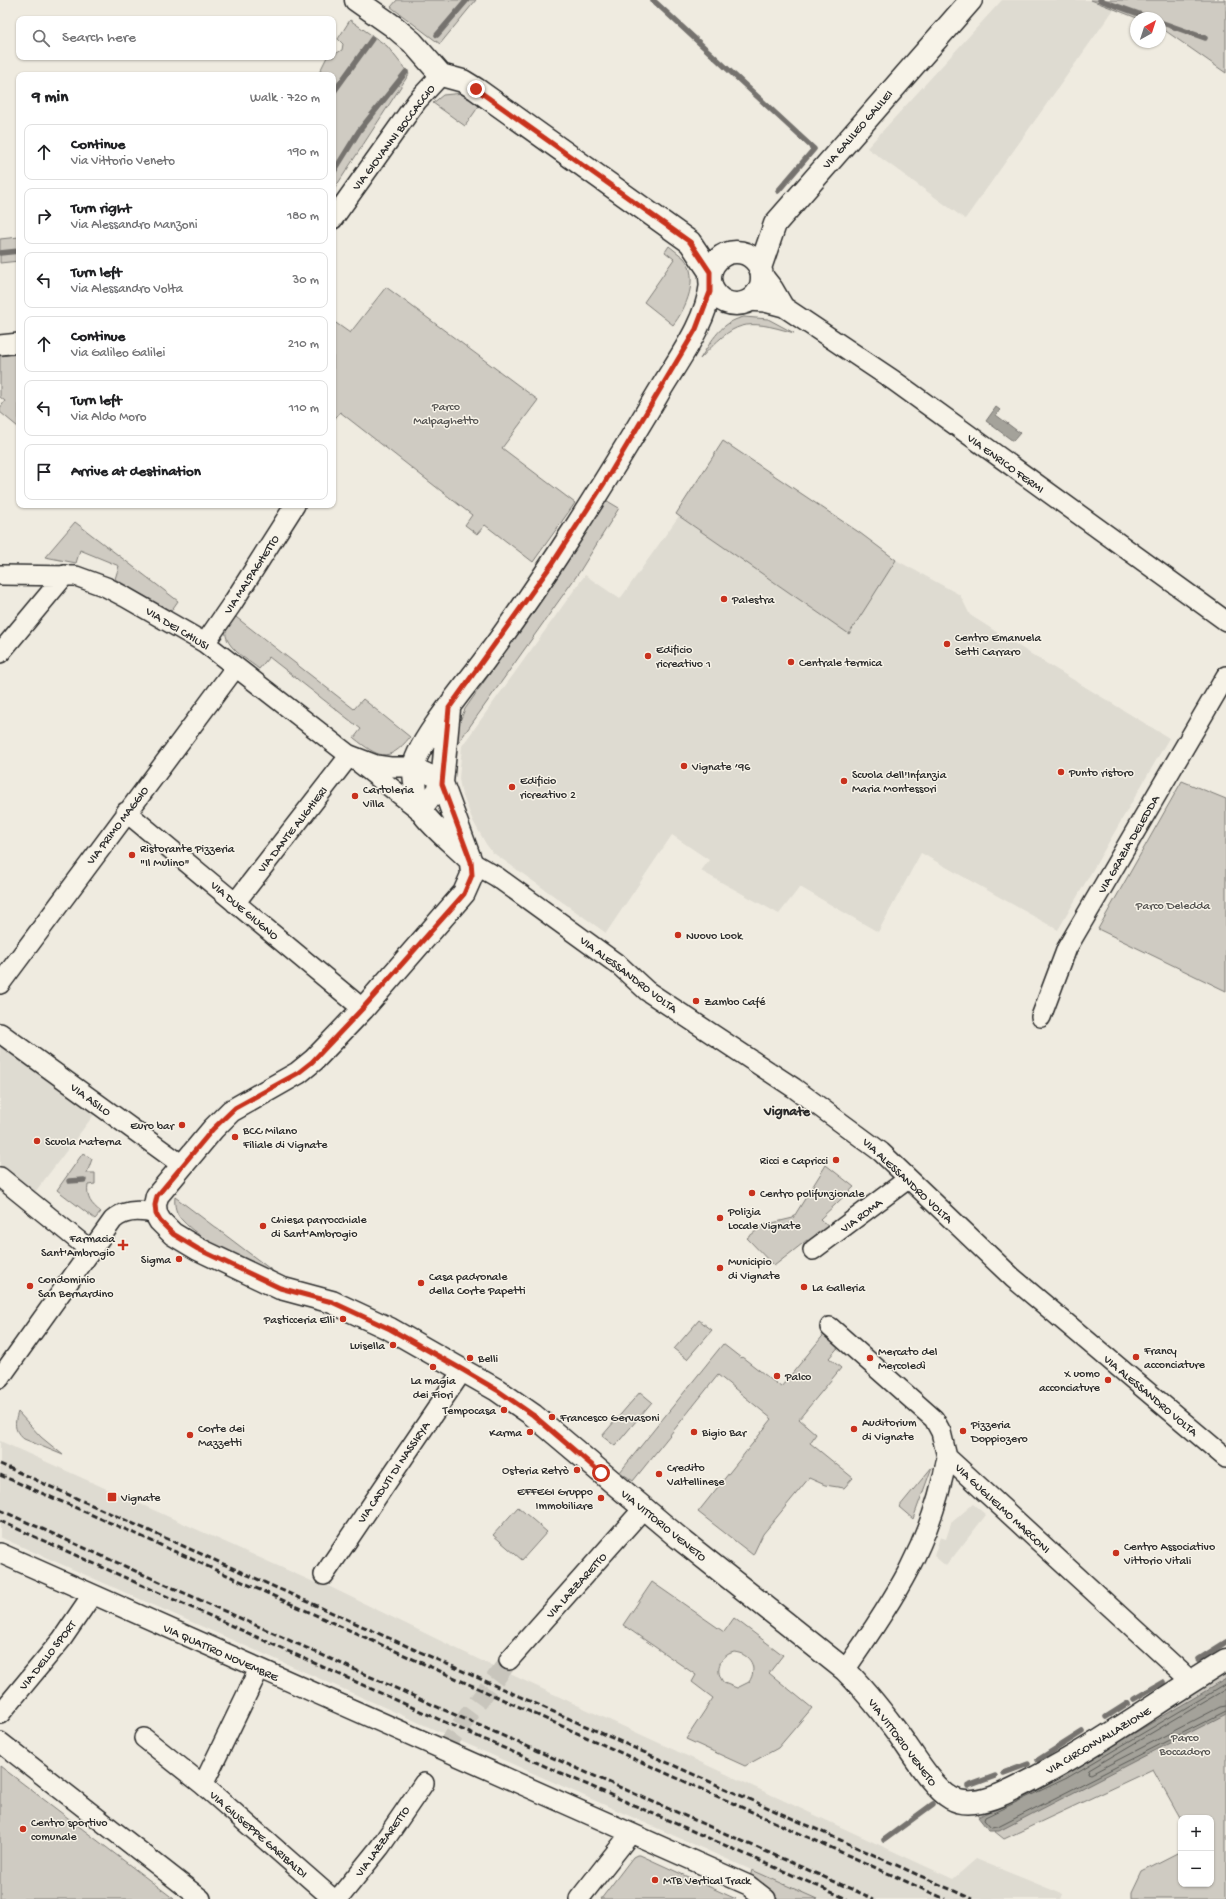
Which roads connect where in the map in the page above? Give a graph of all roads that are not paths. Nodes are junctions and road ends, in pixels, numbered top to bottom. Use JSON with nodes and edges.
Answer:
{"nodes":[{"id":1,"x":356,"y":0,"type":"edge"},
{"id":2,"x":971,"y":0,"type":"edge"},
{"id":3,"x":441,"y":75,"type":"junction"},
{"id":4,"x":336,"y":215,"type":"edge"},
{"id":5,"x":775,"y":224,"type":"junction"},
{"id":6,"x":690,"y":242,"type":"junction"},
{"id":7,"x":734,"y":252,"type":"junction"},
{"id":8,"x":761,"y":271,"type":"junction"},
{"id":9,"x":710,"y":278,"type":"junction"},
{"id":10,"x":739,"y":302,"type":"junction"},
{"id":11,"x":784,"y":307,"type":"junction"},
{"id":12,"x":696,"y":329,"type":"junction"},
{"id":13,"x":16,"y":343,"type":"edge"},
{"id":14,"x":0,"y":345,"type":"edge"},
{"id":15,"x":293,"y":508,"type":"edge"},
{"id":16,"x":0,"y":575,"type":"edge"},
{"id":17,"x":65,"y":575,"type":"junction"},
{"id":18,"x":1226,"y":621,"type":"edge"},
{"id":19,"x":205,"y":643,"type":"junction"},
{"id":20,"x":0,"y":654,"type":"edge"},
{"id":21,"x":235,"y":668,"type":"junction"},
{"id":22,"x":1226,"y":676,"type":"edge"},
{"id":23,"x":449,"y":708,"type":"junction"},
{"id":24,"x":350,"y":755,"type":"junction"},
{"id":25,"x":413,"y":767,"type":"junction"},
{"id":26,"x":442,"y":784,"type":"junction"},
{"id":27,"x":421,"y":811,"type":"junction"},
{"id":28,"x":126,"y":812,"type":"junction"},
{"id":29,"x":471,"y":862,"type":"junction"},
{"id":30,"x":235,"y":903,"type":"junction"},
{"id":31,"x":0,"y":984,"type":"edge"},
{"id":32,"x":363,"y":1008,"type":"junction"},
{"id":33,"x":1041,"y":1017,"type":"dead end"},
{"id":34,"x":0,"y":1032,"type":"edge"},
{"id":35,"x":182,"y":1165,"type":"junction"},
{"id":36,"x":0,"y":1176,"type":"edge"},
{"id":37,"x":908,"y":1178,"type":"junction"},
{"id":38,"x":156,"y":1214,"type":"junction"},
{"id":39,"x":90,"y":1250,"type":"junction"},
{"id":40,"x":813,"y":1250,"type":"dead end"},
{"id":41,"x":830,"y":1327,"type":"dead end"},
{"id":42,"x":463,"y":1370,"type":"junction"},
{"id":43,"x":0,"y":1378,"type":"edge"},
{"id":44,"x":947,"y":1457,"type":"junction"},
{"id":45,"x":1226,"y":1458,"type":"edge"},
{"id":46,"x":643,"y":1509,"type":"junction"},
{"id":47,"x":0,"y":1553,"type":"edge"},
{"id":48,"x":324,"y":1575,"type":"dead end"},
{"id":49,"x":92,"y":1595,"type":"junction"},
{"id":50,"x":509,"y":1660,"type":"tunnel mouth"},
{"id":51,"x":1226,"y":1660,"type":"edge"},
{"id":52,"x":259,"y":1669,"type":"junction"},
{"id":53,"x":845,"y":1670,"type":"junction"},
{"id":54,"x":1192,"y":1681,"type":"junction"},
{"id":55,"x":0,"y":1714,"type":"edge"},
{"id":56,"x":144,"y":1738,"type":"dead end"},
{"id":57,"x":0,"y":1742,"type":"edge"},
{"id":58,"x":424,"y":1783,"type":"dead end"},
{"id":59,"x":203,"y":1785,"type":"junction"},
{"id":60,"x":962,"y":1802,"type":"joint"},
{"id":61,"x":631,"y":1833,"type":"junction"},
{"id":62,"x":201,"y":1899,"type":"edge"},
{"id":63,"x":333,"y":1899,"type":"edge"},
{"id":64,"x":338,"y":1899,"type":"edge"},
{"id":65,"x":579,"y":1899,"type":"edge"},
{"id":66,"x":766,"y":1899,"type":"edge"}],
"edges":[{"from":1,"to":3,"type":"street"},
{"from":2,"to":5,"type":"street","name":"VIA GALILEO GALILEI"},
{"from":3,"to":4,"type":"street","name":"VIA GIOVANNI BOCCACCIO"},
{"from":3,"to":6,"type":"street"},
{"from":5,"to":7,"type":"street"},
{"from":5,"to":8,"type":"street","name":"VIA GALILEO GALILEI"},
{"from":6,"to":7,"type":"street"},
{"from":6,"to":9,"type":"street"},
{"from":7,"to":8,"type":"street"},
{"from":7,"to":9,"type":"street"},
{"from":8,"to":10,"type":"street"},
{"from":8,"to":11,"type":"street"},
{"from":9,"to":10,"type":"street"},
{"from":9,"to":12,"type":"street"},
{"from":10,"to":11,"type":"street"},
{"from":10,"to":12,"type":"street"},
{"from":11,"to":18,"type":"street","name":"VIA ENRICO FERMI"},
{"from":12,"to":23,"type":"street"},
{"from":13,"to":14,"type":"street"},
{"from":15,"to":19,"type":"street","name":"VIA MALPAGHETTO"},
{"from":16,"to":17,"type":"street","name":"VIA DEI CHIUSI"},
{"from":17,"to":19,"type":"street","name":"VIA DEI CHIUSI"},
{"from":17,"to":20,"type":"street"},
{"from":19,"to":21,"type":"street","name":"VIA DEI CHIUSI"},
{"from":21,"to":24,"type":"street","name":"VIA DEI CHIUSI"},
{"from":21,"to":28,"type":"street","name":"VIA PRIMO MAGGIO"},
{"from":22,"to":33,"type":"street","name":"VIA GRAZIA DELEDDA"},
{"from":23,"to":25,"type":"street"},
{"from":23,"to":26,"type":"street"},
{"from":24,"to":25,"type":"street","name":"VIA DEI CHIUSI"},
{"from":24,"to":27,"type":"street","name":"VIA DEI CHIUSI"},
{"from":24,"to":30,"type":"street","name":"VIA DANTE ALIGHIERI"},
{"from":25,"to":26,"type":"street"},
{"from":25,"to":27,"type":"street"},
{"from":26,"to":27,"type":"street"},
{"from":26,"to":29,"type":"street"},
{"from":27,"to":29,"type":"street","name":"VIA ALESSANDRO VOLTA"},
{"from":28,"to":30,"type":"street","name":"VIA DUE GIUGNO"},
{"from":28,"to":31,"type":"street","name":"VIA PRIMO MAGGIO"},
{"from":29,"to":32,"type":"street"},
{"from":29,"to":37,"type":"street","name":"VIA ALESSANDRO VOLTA"},
{"from":30,"to":32,"type":"street","name":"VIA DUE GIUGNO"},
{"from":32,"to":35,"type":"street"},
{"from":34,"to":35,"type":"street","name":"VIA ASILO"},
{"from":35,"to":38,"type":"street"},
{"from":36,"to":39,"type":"street"},
{"from":37,"to":40,"type":"street","name":"VIA ROMA"},
{"from":37,"to":45,"type":"street","name":"VIA ALESSANDRO VOLTA"},
{"from":38,"to":39,"type":"street"},
{"from":38,"to":42,"type":"street","name":"VIA VITTORIO VENETO"},
{"from":39,"to":43,"type":"street"},
{"from":41,"to":44,"type":"street","name":"VIA GUGLIELMO MARCONI"},
{"from":42,"to":46,"type":"street","name":"VIA VITTORIO VENETO"},
{"from":42,"to":48,"type":"street","name":"VIA CADUTI DI NASSIRYA"},
{"from":44,"to":53,"type":"street"},
{"from":44,"to":54,"type":"street","name":"VIA GUGLIELMO MARCONI"},
{"from":46,"to":50,"type":"street","name":"VIA LAZZARETTO"},
{"from":46,"to":53,"type":"street","name":"VIA VITTORIO VENETO"},
{"from":47,"to":49,"type":"street","name":"VIA QUATTRO NOVEMBRE"},
{"from":49,"to":52,"type":"street","name":"VIA QUATTRO NOVEMBRE"},
{"from":49,"to":55,"type":"street","name":"VIA DELLO SPORT"},
{"from":51,"to":54,"type":"street","name":"VIA CIRCONVALLAZIONE"},
{"from":52,"to":59,"type":"street","name":"VIA GIUSEPPE GARIBALDI"},
{"from":52,"to":61,"type":"street","name":"VIA QUATTRO NOVEMBRE"},
{"from":53,"to":60,"type":"street","name":"VIA VITTORIO VENETO"},
{"from":54,"to":60,"type":"street","name":"VIA CIRCONVALLAZIONE"},
{"from":56,"to":59,"type":"street","name":"VIA GIUSEPPE GARIBALDI"},
{"from":57,"to":62,"type":"street"},
{"from":58,"to":64,"type":"street","name":"VIA LAZZARETTO"},
{"from":59,"to":63,"type":"street","name":"VIA GIUSEPPE GARIBALDI"},
{"from":61,"to":65,"type":"street"},
{"from":61,"to":66,"type":"street","name":"VIA QUATTRO NOVEMBRE"}]}
